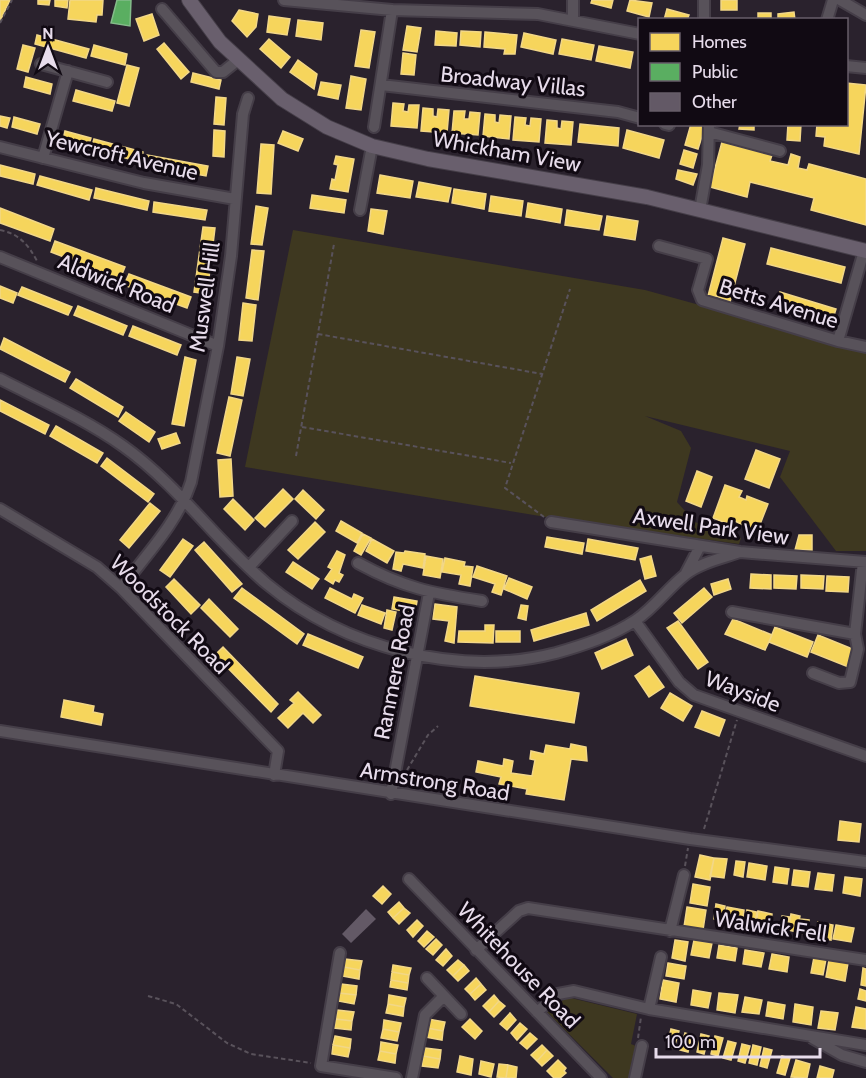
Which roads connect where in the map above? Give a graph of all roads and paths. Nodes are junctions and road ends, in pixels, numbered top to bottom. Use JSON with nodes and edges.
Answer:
{"nodes":[{"id":1,"x":12,"y":0,"type":"edge"},
{"id":2,"x":284,"y":0,"type":"edge"},
{"id":3,"x":573,"y":0,"type":"edge"},
{"id":4,"x":704,"y":0,"type":"edge"},
{"id":5,"x":833,"y":0,"type":"edge"},
{"id":6,"x":840,"y":0,"type":"edge"},
{"id":7,"x":193,"y":1,"type":"edge"},
{"id":8,"x":324,"y":2,"type":"edge"},
{"id":9,"x":479,"y":6,"type":"edge"},
{"id":10,"x":162,"y":9,"type":"dead end"},
{"id":11,"x":392,"y":10,"type":"junction"},
{"id":12,"x":866,"y":15,"type":"edge"},
{"id":13,"x":704,"y":18,"type":"edge"},
{"id":14,"x":828,"y":18,"type":"edge"},
{"id":15,"x":573,"y":19,"type":"junction"},
{"id":16,"x":0,"y":23,"type":"edge"},
{"id":17,"x":638,"y":34,"type":"edge"},
{"id":18,"x":238,"y":60,"type":"junction"},
{"id":19,"x":41,"y":64,"type":"dead end"},
{"id":20,"x":848,"y":66,"type":"edge"},
{"id":21,"x":866,"y":68,"type":"edge"},
{"id":22,"x":68,"y":72,"type":"junction"},
{"id":23,"x":107,"y":82,"type":"dead end"},
{"id":24,"x":381,"y":86,"type":"junction"},
{"id":25,"x":248,"y":98,"type":"dead end"},
{"id":26,"x":638,"y":118,"type":"edge"},
{"id":27,"x":374,"y":127,"type":"dead end"},
{"id":28,"x":709,"y":128,"type":"edge"},
{"id":29,"x":372,"y":146,"type":"junction"},
{"id":30,"x":0,"y":147,"type":"edge"},
{"id":31,"x":780,"y":151,"type":"dead end"},
{"id":32,"x":43,"y":158,"type":"junction"},
{"id":33,"x":235,"y":199,"type":"junction"},
{"id":34,"x":360,"y":210,"type":"dead end"},
{"id":35,"x":700,"y":210,"type":"junction"},
{"id":36,"x":0,"y":230,"type":"edge"},
{"id":37,"x":334,"y":244,"type":"dead end"},
{"id":38,"x":659,"y":246,"type":"dead end"},
{"id":39,"x":865,"y":251,"type":"edge"},
{"id":40,"x":0,"y":256,"type":"edge"},
{"id":41,"x":34,"y":271,"type":"junction"},
{"id":42,"x":570,"y":289,"type":"dead end"},
{"id":43,"x":318,"y":334,"type":"junction"},
{"id":44,"x":838,"y":341,"type":"junction"},
{"id":45,"x":218,"y":346,"type":"junction"},
{"id":46,"x":866,"y":347,"type":"edge"},
{"id":47,"x":542,"y":374,"type":"junction"},
{"id":48,"x":0,"y":379,"type":"edge"},
{"id":49,"x":302,"y":427,"type":"junction"},
{"id":50,"x":296,"y":456,"type":"dead end"},
{"id":51,"x":511,"y":464,"type":"junction"},
{"id":52,"x":185,"y":499,"type":"junction"},
{"id":53,"x":0,"y":509,"type":"edge"},
{"id":54,"x":292,"y":521,"type":"dead end"},
{"id":55,"x":552,"y":522,"type":"joint"},
{"id":56,"x":700,"y":546,"type":"junction"},
{"id":57,"x":740,"y":552,"type":"junction"},
{"id":58,"x":865,"y":562,"type":"edge"},
{"id":59,"x":358,"y":564,"type":"dead end"},
{"id":60,"x":249,"y":567,"type":"junction"},
{"id":61,"x":686,"y":573,"type":"junction"},
{"id":62,"x":121,"y":588,"type":"junction"},
{"id":63,"x":429,"y":593,"type":"junction"},
{"id":64,"x":482,"y":601,"type":"dead end"},
{"id":65,"x":732,"y":612,"type":"dead end"},
{"id":66,"x":635,"y":621,"type":"junction"},
{"id":67,"x":855,"y":634,"type":"junction"},
{"id":68,"x":416,"y":654,"type":"junction"},
{"id":69,"x":813,"y":673,"type":"dead end"},
{"id":70,"x":740,"y":712,"type":"junction"},
{"id":71,"x":438,"y":726,"type":"dead end"},
{"id":72,"x":0,"y":731,"type":"edge"},
{"id":73,"x":866,"y":756,"type":"edge"},
{"id":74,"x":404,"y":774,"type":"dead end"},
{"id":75,"x":274,"y":775,"type":"junction"},
{"id":76,"x":391,"y":794,"type":"junction"},
{"id":77,"x":701,"y":841,"type":"junction"},
{"id":78,"x":866,"y":862,"type":"edge"},
{"id":79,"x":684,"y":875,"type":"dead end"},
{"id":80,"x":408,"y":879,"type":"dead end"},
{"id":81,"x":667,"y":931,"type":"junction"},
{"id":82,"x":476,"y":950,"type":"junction"},
{"id":83,"x":340,"y":954,"type":"dead end"},
{"id":84,"x":661,"y":957,"type":"dead end"},
{"id":85,"x":866,"y":960,"type":"edge"},
{"id":86,"x":427,"y":978,"type":"dead end"},
{"id":87,"x":148,"y":996,"type":"dead end"},
{"id":88,"x":444,"y":996,"type":"junction"},
{"id":89,"x":537,"y":1012,"type":"junction"},
{"id":90,"x":646,"y":1012,"type":"junction"},
{"id":91,"x":460,"y":1014,"type":"dead end"},
{"id":92,"x":804,"y":1034,"type":"junction"},
{"id":93,"x":639,"y":1045,"type":"joint"},
{"id":94,"x":866,"y":1045,"type":"edge"},
{"id":95,"x":866,"y":1062,"type":"edge"},
{"id":96,"x":316,"y":1064,"type":"junction"},
{"id":97,"x":319,"y":1078,"type":"edge"},
{"id":98,"x":396,"y":1078,"type":"edge"},
{"id":99,"x":412,"y":1078,"type":"edge"},
{"id":100,"x":599,"y":1078,"type":"edge"},
{"id":101,"x":635,"y":1078,"type":"edge"}],
"edges":[{"from":1,"to":16,"type":"path"},
{"from":2,"to":8,"type":"street"},
{"from":3,"to":15,"type":"street"},
{"from":4,"to":13,"type":"street"},
{"from":5,"to":14,"type":"street"},
{"from":6,"to":12,"type":"street"},
{"from":7,"to":18,"type":"main road","name":"Whickham View"},
{"from":8,"to":11,"type":"street"},
{"from":9,"to":11,"type":"street"},
{"from":9,"to":15,"type":"street"},
{"from":10,"to":18,"type":"street"},
{"from":11,"to":24,"type":"street"},
{"from":15,"to":17,"type":"street"},
{"from":18,"to":29,"type":"main road","name":"Whickham View"},
{"from":19,"to":22,"type":"street"},
{"from":20,"to":21,"type":"street"},
{"from":22,"to":23,"type":"street"},
{"from":22,"to":32,"type":"street"},
{"from":24,"to":26,"type":"street","name":"Broadway Villas"},
{"from":24,"to":27,"type":"street"},
{"from":25,"to":33,"type":"street","name":"Muswell Hill"},
{"from":28,"to":31,"type":"street"},
{"from":28,"to":35,"type":"street"},
{"from":29,"to":34,"type":"street"},
{"from":29,"to":35,"type":"main road","name":"Whickham View"},
{"from":30,"to":32,"type":"street","name":"Yewcroft Avenue"},
{"from":32,"to":33,"type":"street","name":"Yewcroft Avenue"},
{"from":33,"to":45,"type":"street","name":"Muswell Hill"},
{"from":35,"to":39,"type":"main road","name":"Whickham View"},
{"from":36,"to":41,"type":"path"},
{"from":37,"to":43,"type":"path"},
{"from":38,"to":44,"type":"street","name":"Betts Avenue"},
{"from":39,"to":44,"type":"street"},
{"from":40,"to":41,"type":"street","name":"Aldwick Road"},
{"from":41,"to":45,"type":"street","name":"Aldwick Road"},
{"from":42,"to":47,"type":"path"},
{"from":43,"to":47,"type":"path"},
{"from":43,"to":49,"type":"path"},
{"from":44,"to":46,"type":"street","name":"Betts Avenue"},
{"from":45,"to":52,"type":"street","name":"Muswell Hill"},
{"from":47,"to":51,"type":"path"},
{"from":48,"to":52,"type":"street"},
{"from":49,"to":50,"type":"path"},
{"from":49,"to":51,"type":"path"},
{"from":51,"to":55,"type":"path"},
{"from":52,"to":60,"type":"street"},
{"from":52,"to":62,"type":"street"},
{"from":53,"to":62,"type":"street","name":"Woodstock Road"},
{"from":54,"to":60,"type":"street"},
{"from":55,"to":56,"type":"street","name":"Axwell Park View"},
{"from":56,"to":57,"type":"street","name":"Axwell Park View"},
{"from":56,"to":61,"type":"street"},
{"from":57,"to":58,"type":"street","name":"Axwell Park View"},
{"from":57,"to":61,"type":"street"},
{"from":58,"to":67,"type":"street"},
{"from":59,"to":63,"type":"street"},
{"from":60,"to":68,"type":"street"},
{"from":61,"to":66,"type":"street"},
{"from":62,"to":75,"type":"street","name":"Woodstock Road"},
{"from":63,"to":64,"type":"street"},
{"from":63,"to":68,"type":"street","name":"Ranmere Road"},
{"from":65,"to":67,"type":"street"},
{"from":66,"to":68,"type":"street"},
{"from":66,"to":70,"type":"street","name":"Wayside"},
{"from":67,"to":69,"type":"street"},
{"from":68,"to":76,"type":"street","name":"Ranmere Road"},
{"from":70,"to":73,"type":"street","name":"Wayside"},
{"from":70,"to":77,"type":"path"},
{"from":71,"to":74,"type":"path"},
{"from":72,"to":75,"type":"street","name":"Armstrong Road"},
{"from":75,"to":76,"type":"street","name":"Armstrong Road"},
{"from":76,"to":77,"type":"street","name":"Armstrong Road"},
{"from":77,"to":78,"type":"street","name":"Armstrong Road"},
{"from":79,"to":81,"type":"street"},
{"from":80,"to":82,"type":"street","name":"Whitehouse Road"},
{"from":81,"to":82,"type":"street","name":"Walwick Fell"},
{"from":81,"to":85,"type":"street","name":"Walwick Fell"},
{"from":82,"to":89,"type":"street","name":"Whitehouse Road"},
{"from":83,"to":96,"type":"street"},
{"from":84,"to":90,"type":"street"},
{"from":86,"to":88,"type":"street"},
{"from":87,"to":96,"type":"path"},
{"from":88,"to":91,"type":"street"},
{"from":88,"to":99,"type":"street"},
{"from":89,"to":90,"type":"street"},
{"from":89,"to":100,"type":"street","name":"Whitehouse Road"},
{"from":90,"to":92,"type":"street"},
{"from":90,"to":93,"type":"path"},
{"from":92,"to":94,"type":"street"},
{"from":92,"to":95,"type":"street"},
{"from":93,"to":101,"type":"street"},
{"from":96,"to":97,"type":"street"},
{"from":96,"to":98,"type":"street"}]}
